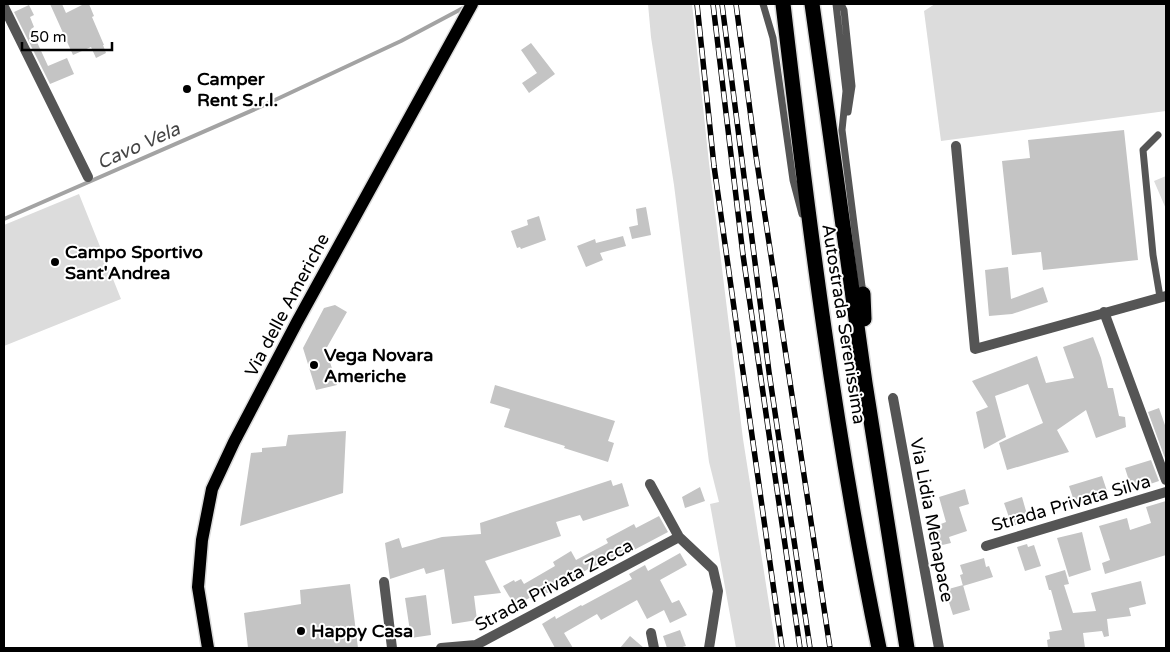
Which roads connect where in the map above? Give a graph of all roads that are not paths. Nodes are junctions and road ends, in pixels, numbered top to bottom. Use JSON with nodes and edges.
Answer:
{"nodes":[{"id":1,"x":763,"y":4,"type":"edge"},
{"id":2,"x":783,"y":4,"type":"edge"},
{"id":3,"x":812,"y":4,"type":"edge"},
{"id":4,"x":836,"y":4,"type":"edge"},
{"id":5,"x":842,"y":4,"type":"edge"},
{"id":6,"x":471,"y":6,"type":"edge"},
{"id":7,"x":4,"y":8,"type":"edge"},
{"id":8,"x":1158,"y":135,"type":"dead end"},
{"id":9,"x":843,"y":140,"type":"junction"},
{"id":10,"x":956,"y":146,"type":"dead end"},
{"id":11,"x":88,"y":177,"type":"dead end"},
{"id":12,"x":813,"y":255,"type":"junction"},
{"id":13,"x":863,"y":294,"type":"joint"},
{"id":14,"x":1163,"y":296,"type":"edge"},
{"id":15,"x":1104,"y":312,"type":"junction"},
{"id":16,"x":865,"y":383,"type":"junction"},
{"id":17,"x":893,"y":398,"type":"dead end"},
{"id":18,"x":1166,"y":480,"type":"edge"},
{"id":19,"x":650,"y":484,"type":"dead end"},
{"id":20,"x":1166,"y":492,"type":"edge"},
{"id":21,"x":679,"y":537,"type":"junction"},
{"id":22,"x":986,"y":546,"type":"dead end"},
{"id":23,"x":384,"y":582,"type":"dead end"},
{"id":24,"x":651,"y":633,"type":"dead end"},
{"id":25,"x":207,"y":647,"type":"edge"},
{"id":26,"x":392,"y":648,"type":"edge"},
{"id":27,"x":441,"y":648,"type":"edge"},
{"id":28,"x":654,"y":648,"type":"edge"},
{"id":29,"x":710,"y":648,"type":"edge"},
{"id":30,"x":879,"y":648,"type":"edge"},
{"id":31,"x":908,"y":648,"type":"edge"},
{"id":32,"x":939,"y":648,"type":"edge"}],
"edges":[{"from":1,"to":12,"type":"lane"},
{"from":2,"to":12,"type":"highway","name":"Autostrada Serenissima"},
{"from":3,"to":16,"type":"highway","name":"Autostrada Serenissima"},
{"from":4,"to":9,"type":"lane"},
{"from":5,"to":9,"type":"lane"},
{"from":6,"to":25,"type":"main road","name":"Via delle Americhe"},
{"from":7,"to":11,"type":"street"},
{"from":8,"to":14,"type":"lane"},
{"from":9,"to":13,"type":"lane"},
{"from":10,"to":15,"type":"street"},
{"from":12,"to":30,"type":"highway","name":"Autostrada Serenissima"},
{"from":13,"to":16,"type":"highway"},
{"from":14,"to":15,"type":"street"},
{"from":15,"to":18,"type":"street"},
{"from":16,"to":31,"type":"highway","name":"Autostrada Serenissima"},
{"from":17,"to":32,"type":"street","name":"Via Lidia Menapace"},
{"from":19,"to":21,"type":"street"},
{"from":20,"to":22,"type":"street","name":"Strada Privata Silva"},
{"from":21,"to":27,"type":"street","name":"Strada Privata Zecca"},
{"from":21,"to":29,"type":"street"},
{"from":23,"to":26,"type":"street"},
{"from":24,"to":28,"type":"street"}]}
